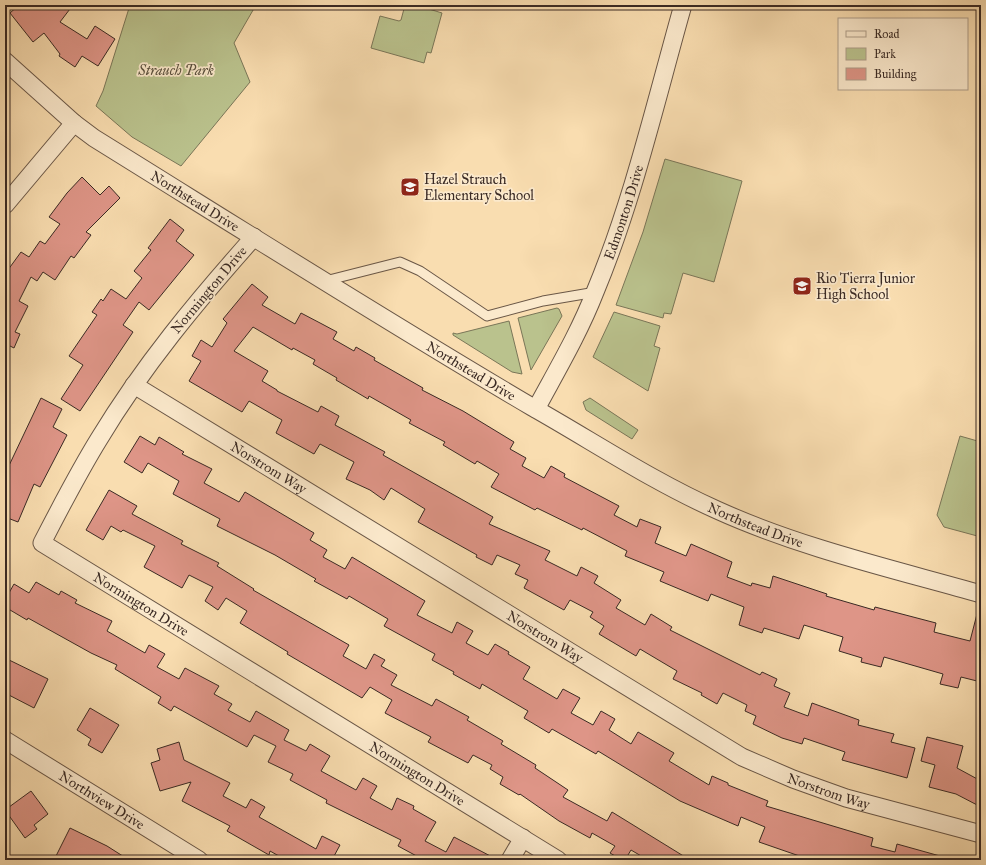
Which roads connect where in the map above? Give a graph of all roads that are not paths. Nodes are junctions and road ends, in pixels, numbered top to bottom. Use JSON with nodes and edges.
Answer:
{"nodes":[{"id":1,"x":683,"y":5,"type":"edge"},
{"id":2,"x":5,"y":61,"type":"edge"},
{"id":3,"x":74,"y":123,"type":"junction"},
{"id":4,"x":5,"y":205,"type":"edge"},
{"id":5,"x":254,"y":237,"type":"junction"},
{"id":6,"x":325,"y":281,"type":"junction"},
{"id":7,"x":596,"y":292,"type":"junction"},
{"id":8,"x":134,"y":385,"type":"junction"},
{"id":9,"x":536,"y":409,"type":"junction"},
{"id":10,"x":981,"y":594,"type":"edge"},
{"id":11,"x":5,"y":740,"type":"edge"},
{"id":12,"x":981,"y":834,"type":"edge"},
{"id":13,"x":523,"y":838,"type":"junction"},
{"id":14,"x":199,"y":860,"type":"edge"},
{"id":15,"x":510,"y":860,"type":"edge"},
{"id":16,"x":558,"y":860,"type":"edge"}],
"edges":[{"from":1,"to":7,"type":"street","name":"Edmonton Drive"},
{"from":2,"to":3,"type":"street","name":"Northstead Drive"},
{"from":3,"to":4,"type":"street"},
{"from":3,"to":5,"type":"street","name":"Northstead Drive"},
{"from":5,"to":6,"type":"street","name":"Northstead Drive"},
{"from":5,"to":8,"type":"street","name":"Normington Drive"},
{"from":6,"to":7,"type":"lane"},
{"from":6,"to":9,"type":"street","name":"Northstead Drive"},
{"from":7,"to":9,"type":"street","name":"Edmonton Drive"},
{"from":8,"to":12,"type":"street","name":"Norstrom Way"},
{"from":8,"to":13,"type":"street","name":"Normington Drive"},
{"from":9,"to":10,"type":"street","name":"Northstead Drive"},
{"from":11,"to":14,"type":"street","name":"Northview Drive"},
{"from":13,"to":15,"type":"street"},
{"from":13,"to":16,"type":"street","name":"Normington Drive"}]}
